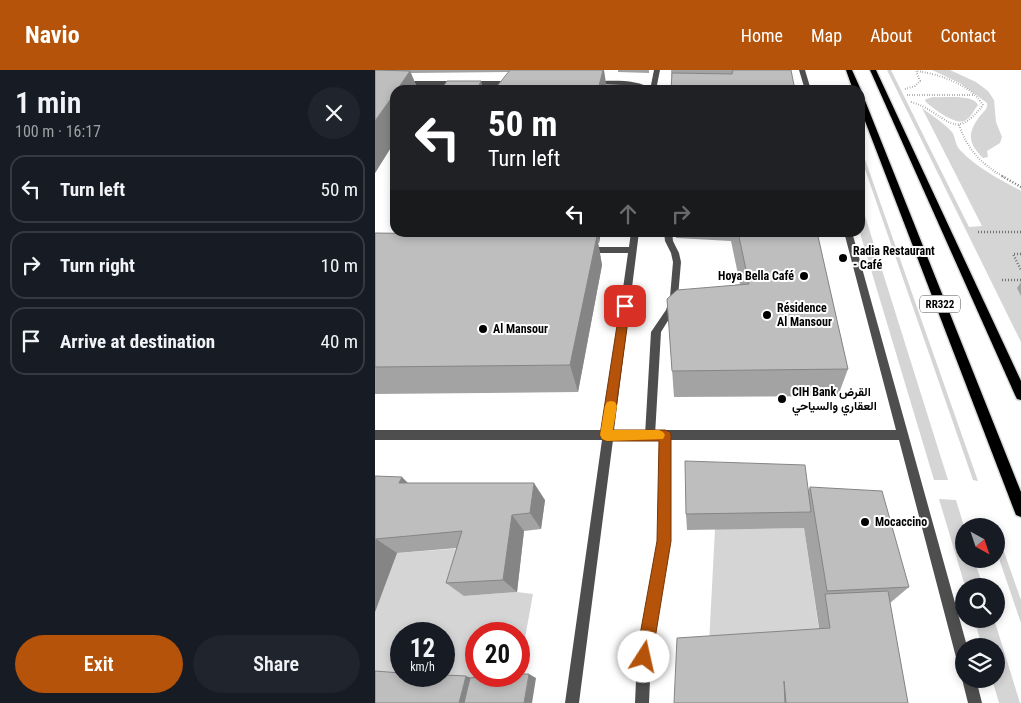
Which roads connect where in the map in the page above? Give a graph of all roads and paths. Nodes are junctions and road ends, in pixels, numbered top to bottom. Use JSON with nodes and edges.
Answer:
{"nodes":[{"id":1,"x":657,"y":70,"type":"edge"},
{"id":2,"x":802,"y":70,"type":"edge"},
{"id":3,"x":849,"y":70,"type":"edge"},
{"id":4,"x":873,"y":70,"type":"edge"},
{"id":5,"x":916,"y":70,"type":"edge"},
{"id":6,"x":375,"y":83,"type":"edge"},
{"id":7,"x":517,"y":83,"type":"edge"},
{"id":8,"x":587,"y":83,"type":"edge"},
{"id":9,"x":634,"y":85,"type":"edge"},
{"id":10,"x":653,"y":85,"type":"edge"},
{"id":11,"x":806,"y":85,"type":"edge"},
{"id":12,"x":855,"y":85,"type":"edge"},
{"id":13,"x":905,"y":89,"type":"dead end"},
{"id":14,"x":907,"y":95,"type":"dead end"},
{"id":15,"x":974,"y":95,"type":"junction"},
{"id":16,"x":911,"y":102,"type":"dead end"},
{"id":17,"x":865,"y":111,"type":"edge"},
{"id":18,"x":959,"y":126,"type":"junction"},
{"id":19,"x":1021,"y":187,"type":"edge"},
{"id":20,"x":978,"y":232,"type":"dead end"},
{"id":21,"x":1021,"y":232,"type":"edge"},
{"id":22,"x":634,"y":237,"type":"edge"},
{"id":23,"x":669,"y":237,"type":"edge"},
{"id":24,"x":849,"y":237,"type":"edge"},
{"id":25,"x":574,"y":250,"type":"edge"},
{"id":26,"x":633,"y":250,"type":"junction"},
{"id":27,"x":1021,"y":254,"type":"edge"},
{"id":28,"x":1021,"y":270,"type":"edge"},
{"id":29,"x":1002,"y":280,"type":"dead end"},
{"id":30,"x":1021,"y":280,"type":"edge"},
{"id":31,"x":1021,"y":394,"type":"edge"},
{"id":32,"x":375,"y":435,"type":"edge"},
{"id":33,"x":607,"y":435,"type":"junction"},
{"id":34,"x":649,"y":435,"type":"junction"},
{"id":35,"x":665,"y":435,"type":"junction"},
{"id":36,"x":902,"y":435,"type":"junction"},
{"id":37,"x":1021,"y":510,"type":"edge"},
{"id":38,"x":958,"y":638,"type":"edge"},
{"id":39,"x":971,"y":688,"type":"edge"},
{"id":40,"x":572,"y":703,"type":"edge"},
{"id":41,"x":642,"y":703,"type":"edge"},
{"id":42,"x":975,"y":703,"type":"edge"}],
"edges":[{"from":1,"to":10,"type":"street"},
{"from":2,"to":11,"type":"street"},
{"from":3,"to":12,"type":"main road"},
{"from":4,"to":31,"type":"main road","number":"RR322"},
{"from":5,"to":13,"type":"path"},
{"from":5,"to":15,"type":"path"},
{"from":6,"to":7,"type":"street"},
{"from":8,"to":9,"type":"street"},
{"from":14,"to":15,"type":"path"},
{"from":15,"to":18,"type":"path"},
{"from":16,"to":18,"type":"path"},
{"from":17,"to":37,"type":"main road","number":"RR322"},
{"from":18,"to":19,"type":"path"},
{"from":20,"to":21,"type":"path"},
{"from":22,"to":26,"type":"street"},
{"from":23,"to":34,"type":"street"},
{"from":24,"to":36,"type":"street"},
{"from":25,"to":26,"type":"street"},
{"from":26,"to":33,"type":"street"},
{"from":27,"to":28,"type":"path"},
{"from":29,"to":30,"type":"path"},
{"from":32,"to":33,"type":"street"},
{"from":33,"to":34,"type":"street"},
{"from":33,"to":40,"type":"street"},
{"from":34,"to":35,"type":"street"},
{"from":35,"to":36,"type":"street"},
{"from":35,"to":41,"type":"street"},
{"from":36,"to":38,"type":"street"},
{"from":39,"to":42,"type":"street"}]}
